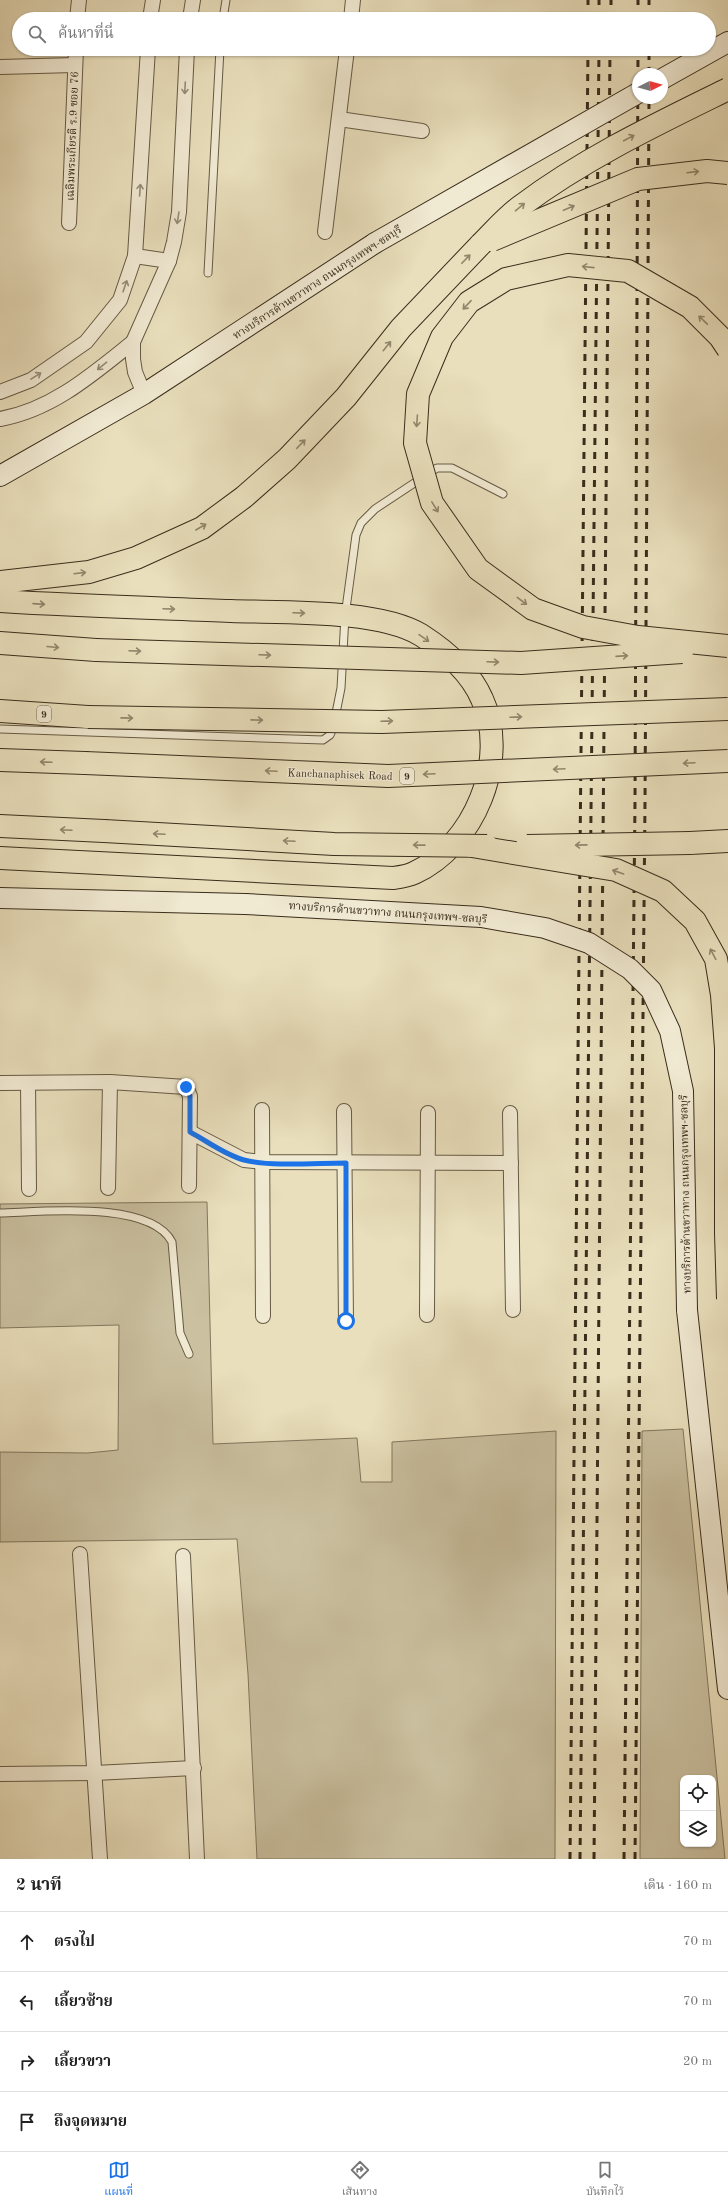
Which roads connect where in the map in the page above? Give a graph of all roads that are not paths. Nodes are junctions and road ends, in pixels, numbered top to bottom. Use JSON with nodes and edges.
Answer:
{"nodes":[{"id":1,"x":79,"y":0,"type":"edge"},
{"id":2,"x":152,"y":0,"type":"edge"},
{"id":3,"x":193,"y":0,"type":"edge"},
{"id":4,"x":226,"y":0,"type":"edge"},
{"id":5,"x":353,"y":0,"type":"edge"},
{"id":6,"x":78,"y":12,"type":"edge"},
{"id":7,"x":152,"y":12,"type":"edge"},
{"id":8,"x":191,"y":12,"type":"edge"},
{"id":9,"x":224,"y":12,"type":"edge"},
{"id":10,"x":352,"y":12,"type":"edge"},
{"id":11,"x":728,"y":42,"type":"edge"},
{"id":12,"x":716,"y":49,"type":"edge"},
{"id":13,"x":76,"y":56,"type":"edge"},
{"id":14,"x":148,"y":56,"type":"edge"},
{"id":15,"x":187,"y":56,"type":"edge"},
{"id":16,"x":220,"y":56,"type":"edge"},
{"id":17,"x":346,"y":56,"type":"edge"},
{"id":18,"x":703,"y":56,"type":"edge"},
{"id":19,"x":75,"y":65,"type":"junction"},
{"id":20,"x":0,"y":67,"type":"edge"},
{"id":21,"x":668,"y":76,"type":"edge"},
{"id":22,"x":728,"y":88,"type":"edge"},
{"id":23,"x":632,"y":96,"type":"edge"},
{"id":24,"x":338,"y":119,"type":"junction"},
{"id":25,"x":422,"y":131,"type":"dead end"},
{"id":26,"x":728,"y":173,"type":"edge"},
{"id":27,"x":70,"y":223,"type":"dead end"},
{"id":28,"x":325,"y":232,"type":"dead end"},
{"id":29,"x":481,"y":244,"type":"junction"},
{"id":30,"x":135,"y":256,"type":"junction"},
{"id":31,"x":169,"y":260,"type":"junction"},
{"id":32,"x":208,"y":273,"type":"dead end"},
{"id":33,"x":133,"y":342,"type":"junction"},
{"id":34,"x":728,"y":349,"type":"edge"},
{"id":35,"x":0,"y":392,"type":"edge"},
{"id":36,"x":144,"y":394,"type":"junction"},
{"id":37,"x":0,"y":419,"type":"edge"},
{"id":38,"x":0,"y":476,"type":"edge"},
{"id":39,"x":503,"y":494,"type":"dead end"},
{"id":40,"x":0,"y":582,"type":"edge"},
{"id":41,"x":0,"y":601,"type":"edge"},
{"id":42,"x":345,"y":616,"type":"junction"},
{"id":43,"x":0,"y":643,"type":"edge"},
{"id":44,"x":728,"y":646,"type":"edge"},
{"id":45,"x":728,"y":649,"type":"edge"},
{"id":46,"x":728,"y":709,"type":"edge"},
{"id":47,"x":0,"y":711,"type":"edge"},
{"id":48,"x":0,"y":729,"type":"edge"},
{"id":49,"x":0,"y":760,"type":"edge"},
{"id":50,"x":728,"y":761,"type":"edge"},
{"id":51,"x":0,"y":826,"type":"edge"},
{"id":52,"x":728,"y":841,"type":"edge"},
{"id":53,"x":472,"y":846,"type":"junction"},
{"id":54,"x":0,"y":858,"type":"edge"},
{"id":55,"x":0,"y":898,"type":"edge"},
{"id":56,"x":110,"y":1082,"type":"junction"},
{"id":57,"x":0,"y":1083,"type":"edge"},
{"id":58,"x":28,"y":1083,"type":"junction"},
{"id":59,"x":262,"y":1110,"type":"dead end"},
{"id":60,"x":344,"y":1111,"type":"dead end"},
{"id":61,"x":428,"y":1113,"type":"dead end"},
{"id":62,"x":510,"y":1113,"type":"dead end"},
{"id":63,"x":190,"y":1132,"type":"junction"},
{"id":64,"x":264,"y":1162,"type":"junction"},
{"id":65,"x":346,"y":1163,"type":"junction"},
{"id":66,"x":428,"y":1163,"type":"junction"},
{"id":67,"x":511,"y":1163,"type":"junction"},
{"id":68,"x":189,"y":1186,"type":"dead end"},
{"id":69,"x":108,"y":1188,"type":"dead end"},
{"id":70,"x":29,"y":1189,"type":"dead end"},
{"id":71,"x":0,"y":1213,"type":"edge"},
{"id":72,"x":728,"y":1300,"type":"edge"},
{"id":73,"x":512,"y":1310,"type":"dead end"},
{"id":74,"x":427,"y":1315,"type":"dead end"},
{"id":75,"x":263,"y":1316,"type":"dead end"},
{"id":76,"x":346,"y":1321,"type":"dead end"},
{"id":77,"x":189,"y":1354,"type":"dead end"},
{"id":78,"x":80,"y":1554,"type":"dead end"},
{"id":79,"x":183,"y":1556,"type":"dead end"},
{"id":80,"x":728,"y":1689,"type":"edge"},
{"id":81,"x":194,"y":1768,"type":"junction"},
{"id":82,"x":95,"y":1773,"type":"junction"},
{"id":83,"x":0,"y":1774,"type":"edge"},
{"id":84,"x":100,"y":1859,"type":"edge"},
{"id":85,"x":197,"y":1859,"type":"edge"}],
"edges":[{"from":1,"to":6,"type":"street"},
{"from":2,"to":7,"type":"street"},
{"from":3,"to":8,"type":"street"},
{"from":4,"to":9,"type":"lane"},
{"from":5,"to":10,"type":"street"},
{"from":11,"to":12,"type":"main road"},
{"from":13,"to":19,"type":"street","name":"เฉลิมพระเกียรติ ร.9 ซอย 76"},
{"from":30,"to":14,"type":"street","one_way":true},
{"from":15,"to":31,"type":"street","one_way":true},
{"from":16,"to":32,"type":"lane"},
{"from":17,"to":24,"type":"street"},
{"from":18,"to":21,"type":"main road"},
{"from":19,"to":20,"type":"street"},
{"from":19,"to":27,"type":"street","name":"เฉลิมพระเกียรติ ร.9 ซอย 76"},
{"from":29,"to":22,"type":"highway","one_way":true,"bridge":true},
{"from":23,"to":36,"type":"main road","name":"ทางบริการด้านขวาทาง ถนนกรุงเทพฯ-ชลบุรี","bridge":true},
{"from":24,"to":25,"type":"street"},
{"from":24,"to":28,"type":"street"},
{"from":29,"to":26,"type":"highway","one_way":true,"bridge":true},
{"from":40,"to":29,"type":"highway","one_way":true},
{"from":30,"to":31,"type":"street"},
{"from":35,"to":30,"type":"street","one_way":true},
{"from":31,"to":33,"type":"street"},
{"from":33,"to":36,"type":"street"},
{"from":33,"to":37,"type":"street","one_way":true},
{"from":34,"to":44,"type":"highway","one_way":true,"bridge":true},
{"from":36,"to":38,"type":"main road","name":"ทางบริการด้านขวาทาง ถนนกรุงเทพฯ-ชลบุรี"},
{"from":39,"to":42,"type":"lane"},
{"from":41,"to":42,"type":"highway","one_way":true},
{"from":42,"to":48,"type":"lane"},
{"from":42,"to":54,"type":"highway","one_way":true},
{"from":43,"to":45,"type":"highway","one_way":true,"bridge":true},
{"from":47,"to":46,"type":"highway","number":"9","one_way":true,"bridge":true},
{"from":50,"to":49,"type":"highway","name":"Kanchanaphisek Road","number":"9","one_way":true,"bridge":true},
{"from":53,"to":51,"type":"highway","one_way":true,"bridge":true},
{"from":52,"to":53,"type":"highway","one_way":true,"bridge":true},
{"from":72,"to":53,"type":"highway","one_way":true,"bridge":true},
{"from":55,"to":80,"type":"main road","name":"ทางบริการด้านขวาทาง ถนนกรุงเทพฯ-ชลบุรี","bridge":true},
{"from":56,"to":58,"type":"street"},
{"from":56,"to":63,"type":"street"},
{"from":56,"to":69,"type":"street"},
{"from":57,"to":58,"type":"street"},
{"from":58,"to":70,"type":"street"},
{"from":59,"to":64,"type":"street"},
{"from":60,"to":65,"type":"street"},
{"from":61,"to":66,"type":"street"},
{"from":62,"to":67,"type":"street"},
{"from":63,"to":64,"type":"street"},
{"from":63,"to":68,"type":"street"},
{"from":64,"to":65,"type":"street"},
{"from":64,"to":75,"type":"street"},
{"from":65,"to":66,"type":"street"},
{"from":65,"to":76,"type":"street"},
{"from":66,"to":67,"type":"street"},
{"from":66,"to":74,"type":"street"},
{"from":67,"to":73,"type":"street"},
{"from":71,"to":77,"type":"lane"},
{"from":78,"to":82,"type":"street"},
{"from":79,"to":81,"type":"street"},
{"from":81,"to":82,"type":"street"},
{"from":81,"to":85,"type":"street"},
{"from":82,"to":83,"type":"street"},
{"from":82,"to":84,"type":"street"}]}
